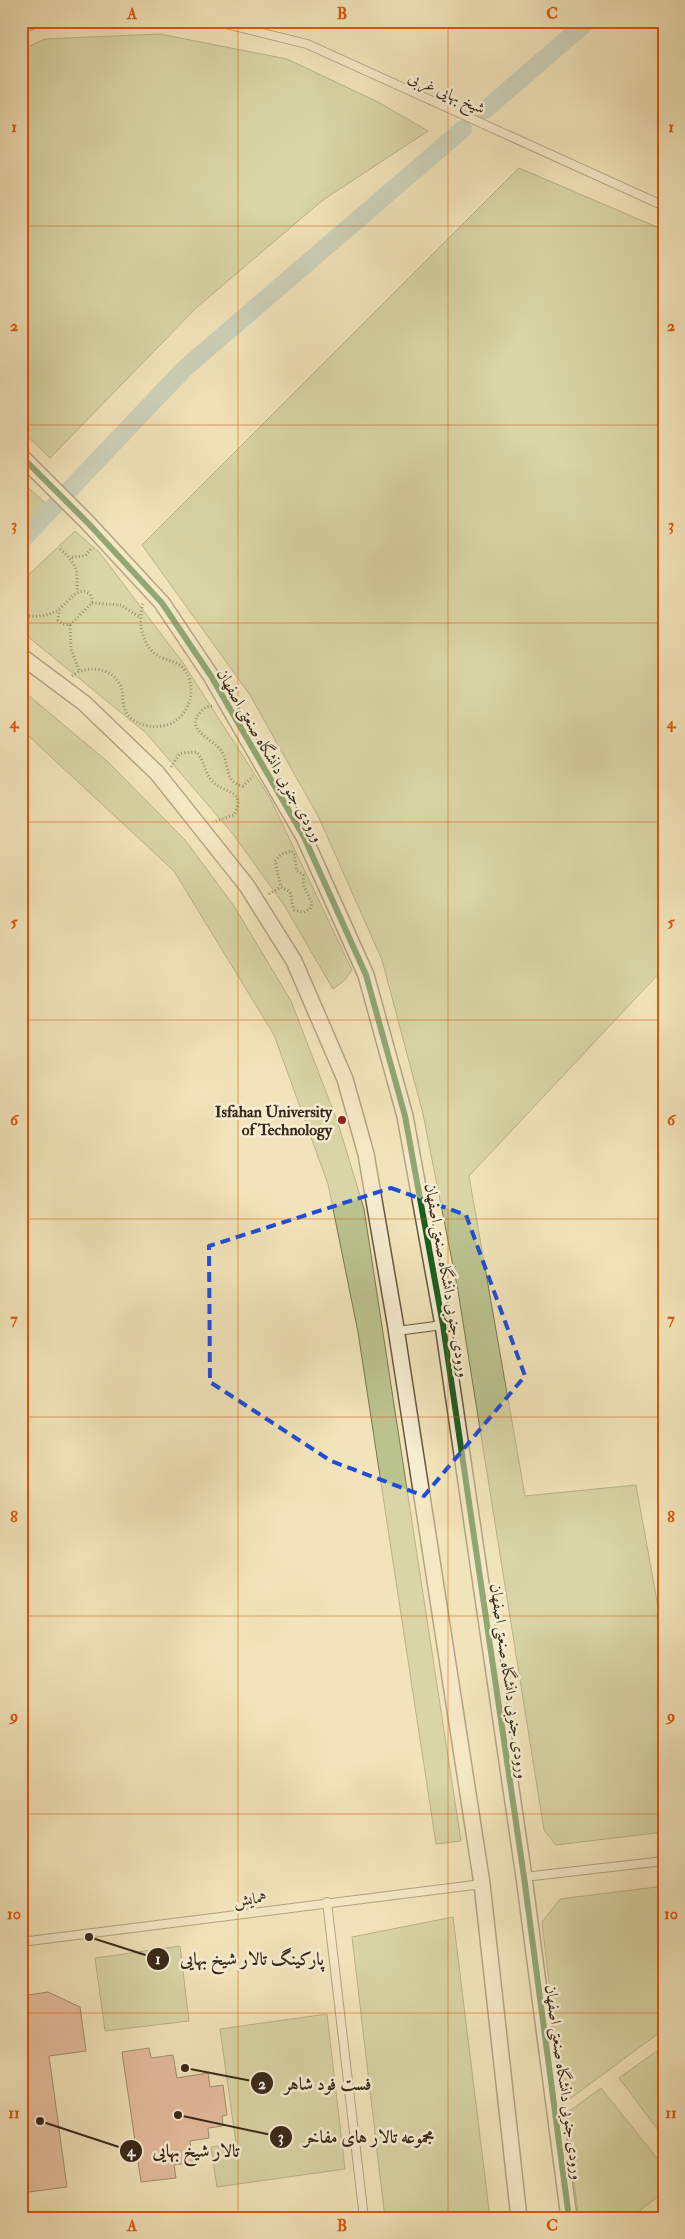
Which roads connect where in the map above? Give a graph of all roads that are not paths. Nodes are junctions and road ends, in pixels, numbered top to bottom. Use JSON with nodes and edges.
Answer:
{"nodes":[{"id":1,"x":47,"y":21,"type":"edge"},
{"id":2,"x":214,"y":21,"type":"edge"},
{"id":3,"x":21,"y":29,"type":"edge"},
{"id":4,"x":664,"y":206,"type":"edge"},
{"id":5,"x":21,"y":456,"type":"edge"},
{"id":6,"x":21,"y":656,"type":"edge"},
{"id":7,"x":443,"y":1325,"type":"junction"},
{"id":8,"x":397,"y":1331,"type":"junction"},
{"id":9,"x":664,"y":1861,"type":"edge"},
{"id":10,"x":524,"y":1878,"type":"junction"},
{"id":11,"x":482,"y":1884,"type":"junction"},
{"id":12,"x":327,"y":1902,"type":"junction"},
{"id":13,"x":21,"y":1942,"type":"edge"},
{"id":14,"x":364,"y":2218,"type":"edge"},
{"id":15,"x":519,"y":2218,"type":"edge"},
{"id":16,"x":569,"y":2218,"type":"edge"}],
"edges":[{"from":1,"to":3,"type":"lane"},
{"from":2,"to":4,"type":"lane","name":"شیخ بهایی غربی"},
{"from":5,"to":7,"type":"street","name":"ورودی جنوبی دانشگاه صنعتی اصفهان"},
{"from":6,"to":8,"type":"street"},
{"from":7,"to":8,"type":"lane"},
{"from":7,"to":10,"type":"street","name":"ورودی جنوبی دانشگاه صنعتی اصفهان"},
{"from":8,"to":11,"type":"street"},
{"from":9,"to":10,"type":"lane"},
{"from":10,"to":16,"type":"street","name":"ورودی جنوبی دانشگاه صنعتی اصفهان"},
{"from":11,"to":12,"type":"lane","name":"همایش"},
{"from":11,"to":15,"type":"street"},
{"from":12,"to":13,"type":"lane","name":"همایش"},
{"from":12,"to":14,"type":"lane"}]}
